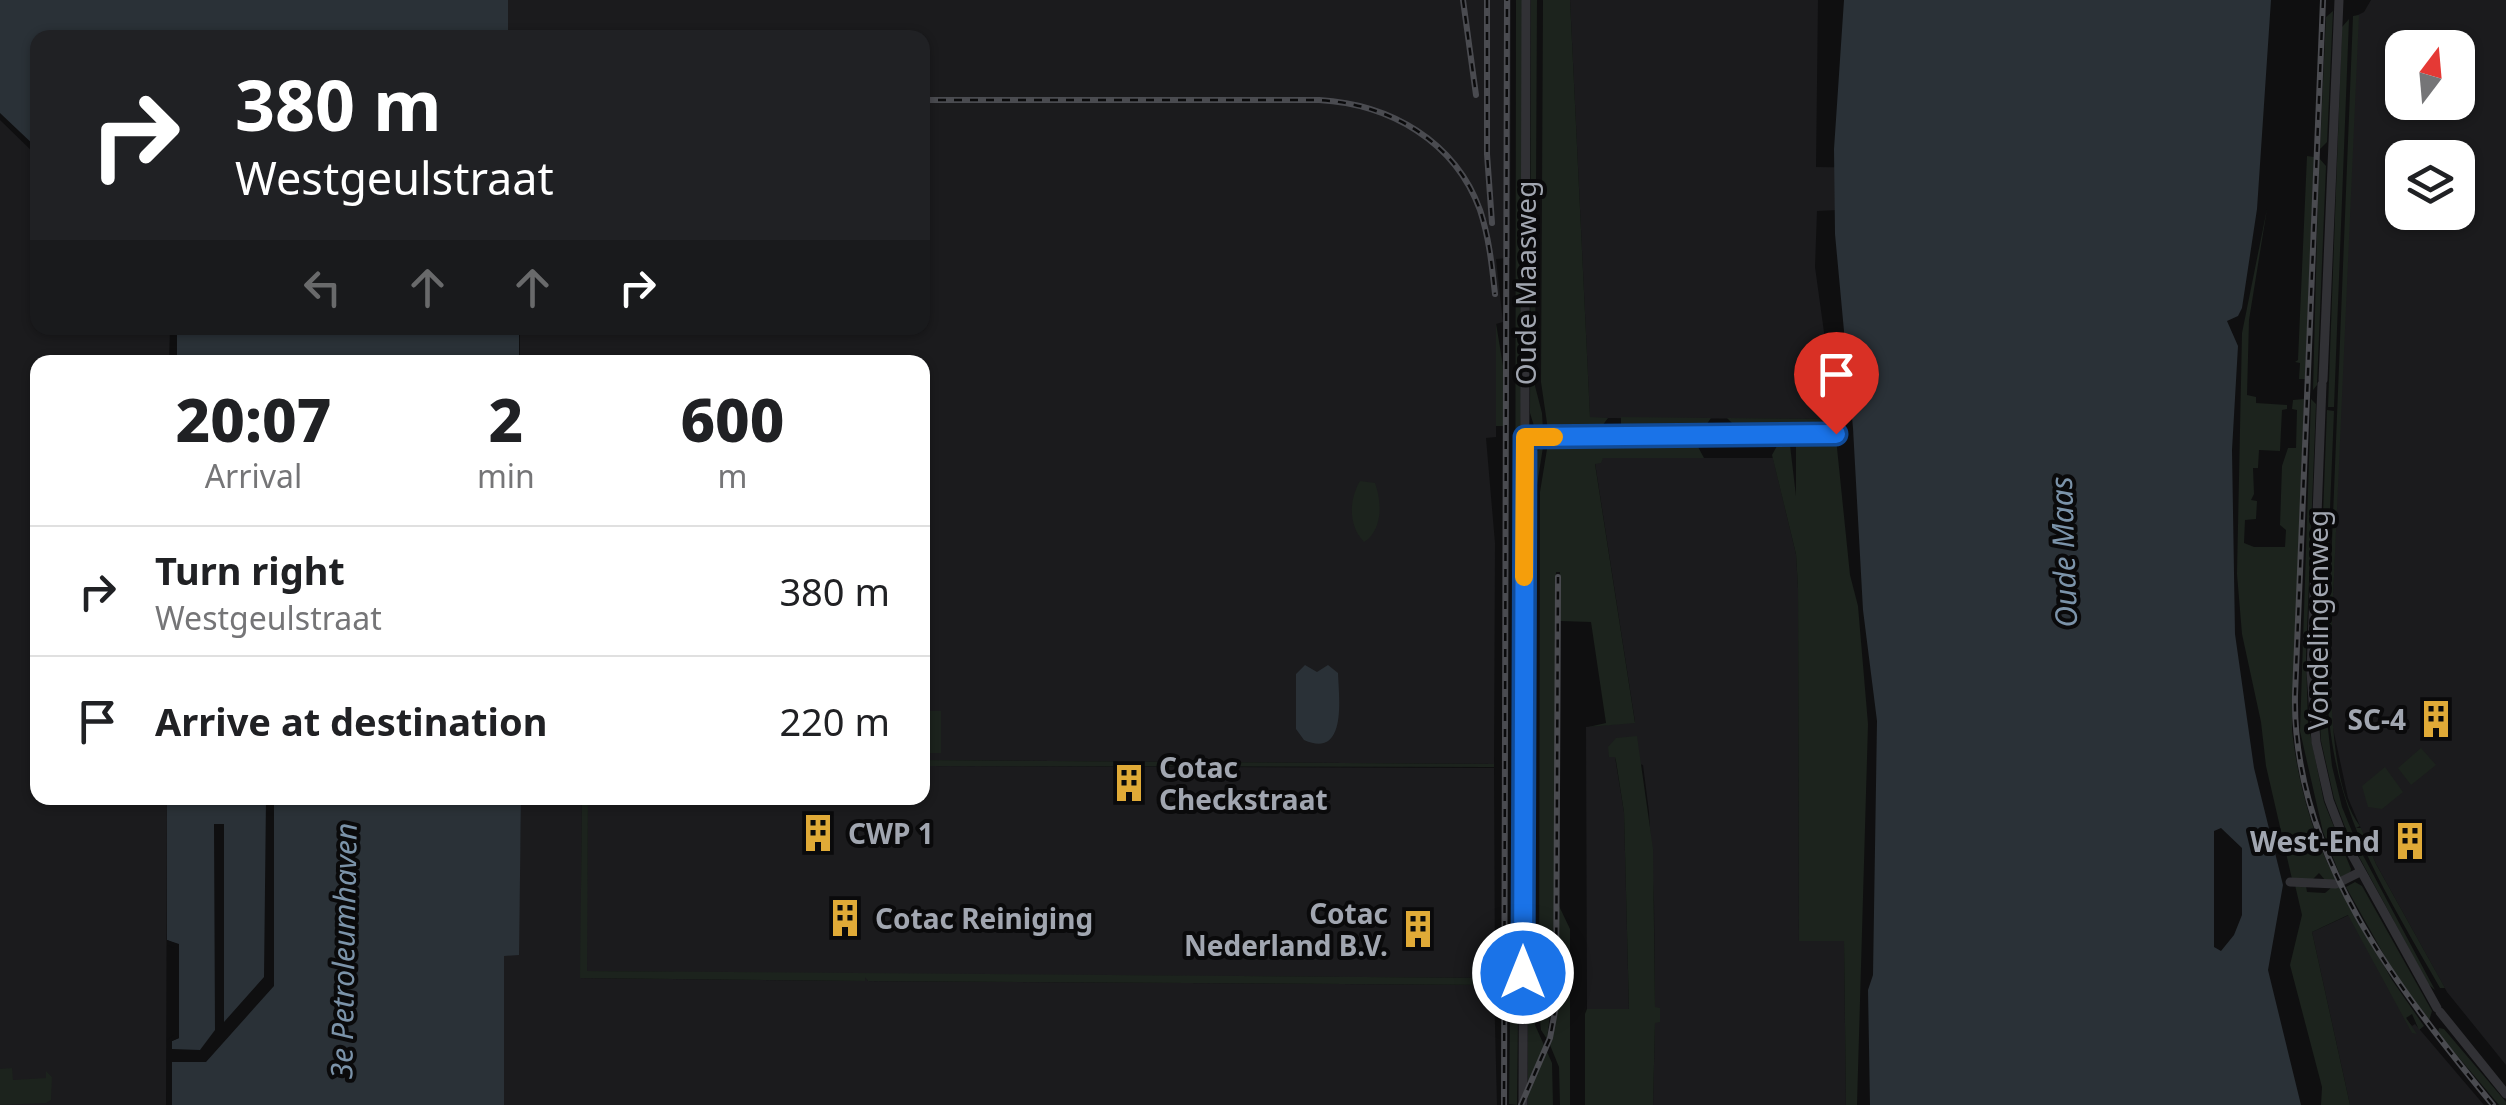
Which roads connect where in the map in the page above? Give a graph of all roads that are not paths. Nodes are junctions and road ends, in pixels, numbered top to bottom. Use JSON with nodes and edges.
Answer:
{"nodes":[{"id":1,"x":1526,"y":0,"type":"edge"},
{"id":2,"x":2340,"y":0,"type":"edge"},
{"id":3,"x":1836,"y":434,"type":"dead end"},
{"id":4,"x":1525,"y":437,"type":"junction"},
{"id":5,"x":2360,"y":872,"type":"junction"},
{"id":6,"x":2290,"y":882,"type":"dead end"},
{"id":7,"x":2506,"y":1094,"type":"edge"},
{"id":8,"x":1523,"y":1105,"type":"edge"}],
"edges":[{"from":1,"to":4,"type":"street","name":"Oude Maasweg"},
{"from":2,"to":5,"type":"street","name":"Vondelingenweg"},
{"from":3,"to":4,"type":"street"},
{"from":4,"to":8,"type":"street","name":"Oude Maasweg"},
{"from":5,"to":6,"type":"street"},
{"from":5,"to":7,"type":"street","name":"Vondelingenweg"}]}
